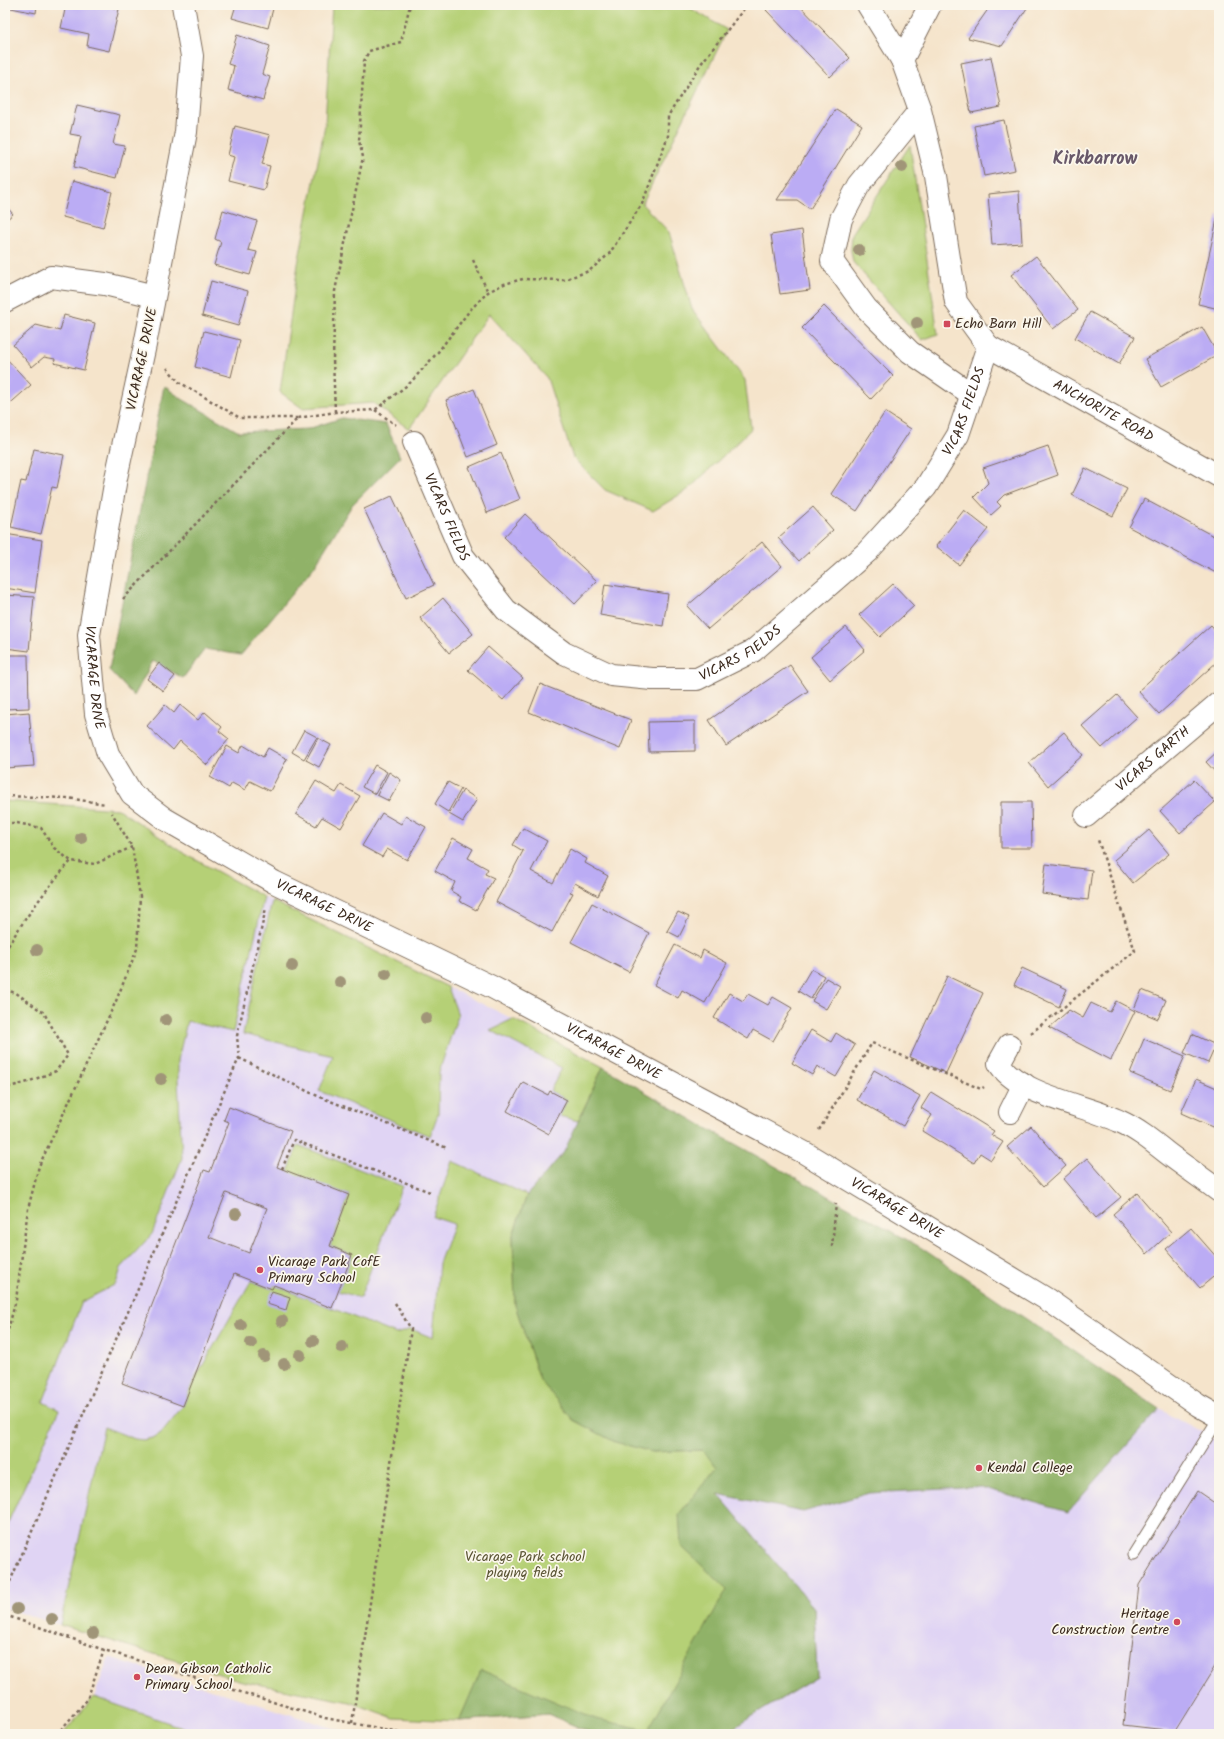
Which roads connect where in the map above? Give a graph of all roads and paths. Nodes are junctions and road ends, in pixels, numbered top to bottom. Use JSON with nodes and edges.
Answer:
{"nodes":[{"id":1,"x":182,"y":5,"type":"edge"},
{"id":2,"x":410,"y":5,"type":"edge"},
{"id":3,"x":747,"y":5,"type":"edge"},
{"id":4,"x":868,"y":5,"type":"edge"},
{"id":5,"x":930,"y":5,"type":"edge"},
{"id":6,"x":902,"y":60,"type":"junction"},
{"id":7,"x":920,"y":110,"type":"junction"},
{"id":8,"x":473,"y":260,"type":"dead end"},
{"id":9,"x":488,"y":292,"type":"junction"},
{"id":10,"x":154,"y":296,"type":"junction"},
{"id":11,"x":5,"y":300,"type":"edge"},
{"id":12,"x":145,"y":345,"type":"junction"},
{"id":13,"x":988,"y":346,"type":"junction"},
{"id":14,"x":971,"y":394,"type":"junction"},
{"id":15,"x":335,"y":412,"type":"junction"},
{"id":16,"x":298,"y":418,"type":"junction"},
{"id":17,"x":414,"y":442,"type":"dead end"},
{"id":18,"x":1219,"y":476,"type":"edge"},
{"id":19,"x":122,"y":601,"type":"dead end"},
{"id":20,"x":1219,"y":703,"type":"edge"},
{"id":21,"x":132,"y":794,"type":"junction"},
{"id":22,"x":5,"y":796,"type":"edge"},
{"id":23,"x":106,"y":804,"type":"junction"},
{"id":24,"x":1086,"y":816,"type":"dead end"},
{"id":25,"x":5,"y":823,"type":"edge"},
{"id":26,"x":1098,"y":841,"type":"dead end"},
{"id":27,"x":132,"y":847,"type":"junction"},
{"id":28,"x":71,"y":860,"type":"junction"},
{"id":29,"x":274,"y":882,"type":"junction"},
{"id":30,"x":5,"y":951,"type":"edge"},
{"id":31,"x":5,"y":990,"type":"edge"},
{"id":32,"x":1018,"y":1040,"type":"joint"},
{"id":33,"x":239,"y":1058,"type":"junction"},
{"id":34,"x":1024,"y":1084,"type":"junction"},
{"id":35,"x":985,"y":1086,"type":"dead end"},
{"id":36,"x":5,"y":1088,"type":"edge"},
{"id":37,"x":1010,"y":1112,"type":"dead end"},
{"id":38,"x":815,"y":1137,"type":"dead end"},
{"id":39,"x":447,"y":1148,"type":"dead end"},
{"id":40,"x":282,"y":1169,"type":"dead end"},
{"id":41,"x":839,"y":1173,"type":"junction"},
{"id":42,"x":1219,"y":1191,"type":"edge"},
{"id":43,"x":430,"y":1192,"type":"dead end"},
{"id":44,"x":832,"y":1247,"type":"dead end"},
{"id":45,"x":395,"y":1303,"type":"dead end"},
{"id":46,"x":5,"y":1341,"type":"edge"},
{"id":47,"x":1219,"y":1418,"type":"edge"},
{"id":48,"x":1134,"y":1554,"type":"dead end"},
{"id":49,"x":5,"y":1594,"type":"edge"},
{"id":50,"x":5,"y":1615,"type":"edge"},
{"id":51,"x":104,"y":1650,"type":"junction"},
{"id":52,"x":352,"y":1723,"type":"junction"},
{"id":53,"x":57,"y":1734,"type":"edge"},
{"id":54,"x":410,"y":1734,"type":"edge"}],
"edges":[{"from":1,"to":10,"type":"street","name":"VICARAGE DRIVE"},
{"from":2,"to":15,"type":"path"},
{"from":3,"to":9,"type":"path"},
{"from":4,"to":6,"type":"street"},
{"from":5,"to":6,"type":"street"},
{"from":6,"to":7,"type":"street"},
{"from":7,"to":13,"type":"street"},
{"from":7,"to":14,"type":"street"},
{"from":8,"to":9,"type":"path"},
{"from":9,"to":15,"type":"path"},
{"from":10,"to":11,"type":"street"},
{"from":10,"to":12,"type":"street","name":"VICARAGE DRIVE"},
{"from":12,"to":16,"type":"path"},
{"from":12,"to":21,"type":"street","name":"VICARAGE DRIVE"},
{"from":13,"to":14,"type":"street","name":"VICARS FIELDS"},
{"from":13,"to":18,"type":"street","name":"ANCHORITE ROAD"},
{"from":14,"to":17,"type":"street","name":"VICARS FIELDS"},
{"from":15,"to":16,"type":"path"},
{"from":16,"to":19,"type":"path"},
{"from":20,"to":24,"type":"street","name":"VICARS GARTH"},
{"from":21,"to":23,"type":"path"},
{"from":21,"to":29,"type":"street","name":"VICARAGE DRIVE"},
{"from":22,"to":23,"type":"path"},
{"from":23,"to":27,"type":"path"},
{"from":25,"to":28,"type":"path"},
{"from":26,"to":32,"type":"path"},
{"from":27,"to":28,"type":"path"},
{"from":27,"to":46,"type":"path"},
{"from":28,"to":30,"type":"path"},
{"from":29,"to":33,"type":"path"},
{"from":29,"to":41,"type":"street","name":"VICARAGE DRIVE"},
{"from":31,"to":36,"type":"path"},
{"from":32,"to":34,"type":"street"},
{"from":33,"to":39,"type":"path"},
{"from":33,"to":49,"type":"path"},
{"from":34,"to":37,"type":"street"},
{"from":34,"to":42,"type":"street"},
{"from":35,"to":38,"type":"path"},
{"from":40,"to":43,"type":"path"},
{"from":41,"to":44,"type":"path"},
{"from":41,"to":47,"type":"street","name":"VICARAGE DRIVE"},
{"from":45,"to":52,"type":"path"},
{"from":47,"to":48,"type":"lane"},
{"from":50,"to":51,"type":"path"},
{"from":51,"to":52,"type":"path"},
{"from":51,"to":53,"type":"path"},
{"from":52,"to":54,"type":"path"}]}
